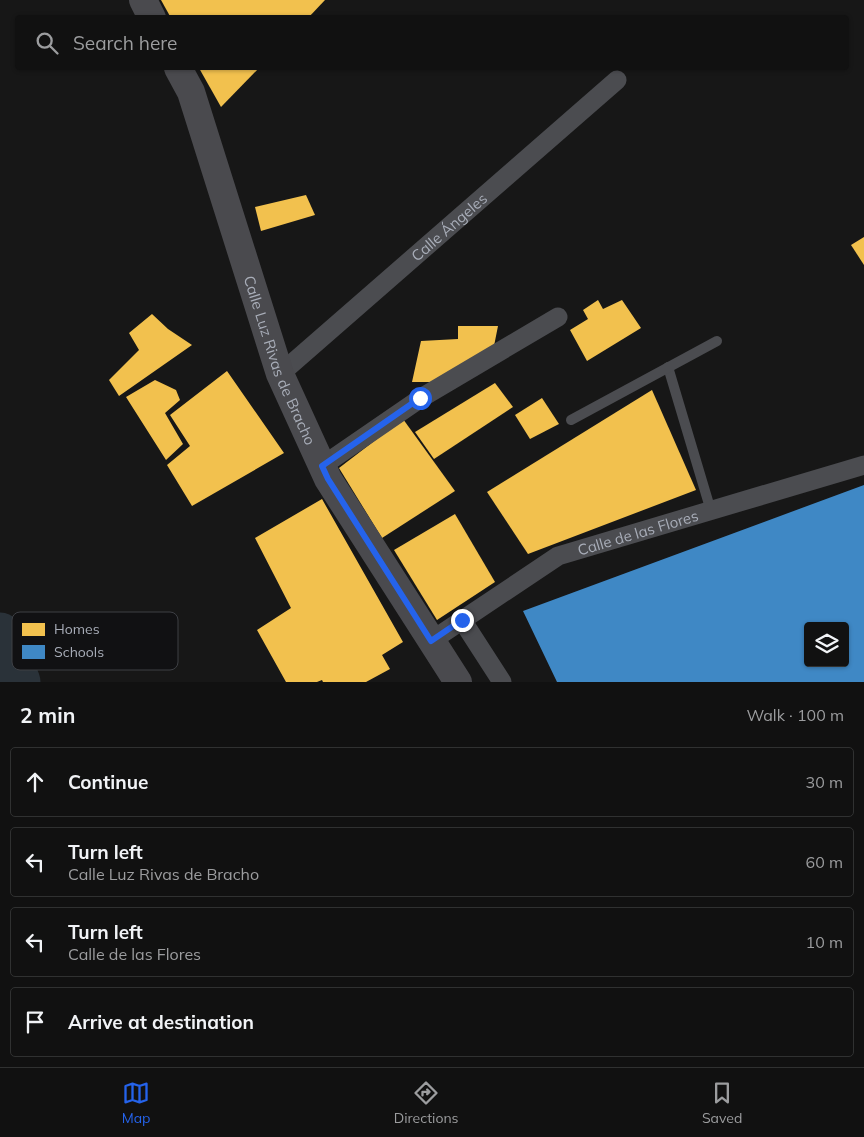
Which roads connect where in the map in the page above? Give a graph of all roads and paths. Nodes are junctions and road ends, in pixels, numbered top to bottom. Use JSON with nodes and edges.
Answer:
{"nodes":[{"id":1,"x":143,"y":0,"type":"edge"},
{"id":2,"x":150,"y":15,"type":"edge"},
{"id":3,"x":179,"y":70,"type":"edge"},
{"id":4,"x":617,"y":80,"type":"dead end"},
{"id":5,"x":558,"y":317,"type":"dead end"},
{"id":6,"x":717,"y":341,"type":"dead end"},
{"id":7,"x":668,"y":367,"type":"junction"},
{"id":8,"x":280,"y":374,"type":"junction"},
{"id":9,"x":571,"y":420,"type":"dead end"},
{"id":10,"x":864,"y":465,"type":"edge"},
{"id":11,"x":322,"y":466,"type":"junction"},
{"id":12,"x":711,"y":511,"type":"junction"},
{"id":13,"x":462,"y":620,"type":"junction"},
{"id":14,"x":431,"y":641,"type":"junction"},
{"id":15,"x":458,"y":682,"type":"edge"},
{"id":16,"x":502,"y":682,"type":"edge"}],
"edges":[{"from":1,"to":2,"type":"main road"},
{"from":3,"to":8,"type":"main road","name":"Calle Luz Rivas de Bracho"},
{"from":4,"to":8,"type":"street","name":"Calle Ángeles"},
{"from":5,"to":11,"type":"street"},
{"from":6,"to":7,"type":"lane"},
{"from":7,"to":9,"type":"lane"},
{"from":7,"to":12,"type":"lane"},
{"from":8,"to":11,"type":"main road","name":"Calle Luz Rivas de Bracho"},
{"from":10,"to":12,"type":"street","name":"Calle de las Flores"},
{"from":11,"to":14,"type":"main road","name":"Calle Luz Rivas de Bracho"},
{"from":12,"to":13,"type":"street","name":"Calle de las Flores"},
{"from":13,"to":14,"type":"street","name":"Calle de las Flores"},
{"from":13,"to":16,"type":"street"},
{"from":14,"to":15,"type":"main road","name":"Calle Luz Rivas de Bracho"}]}
